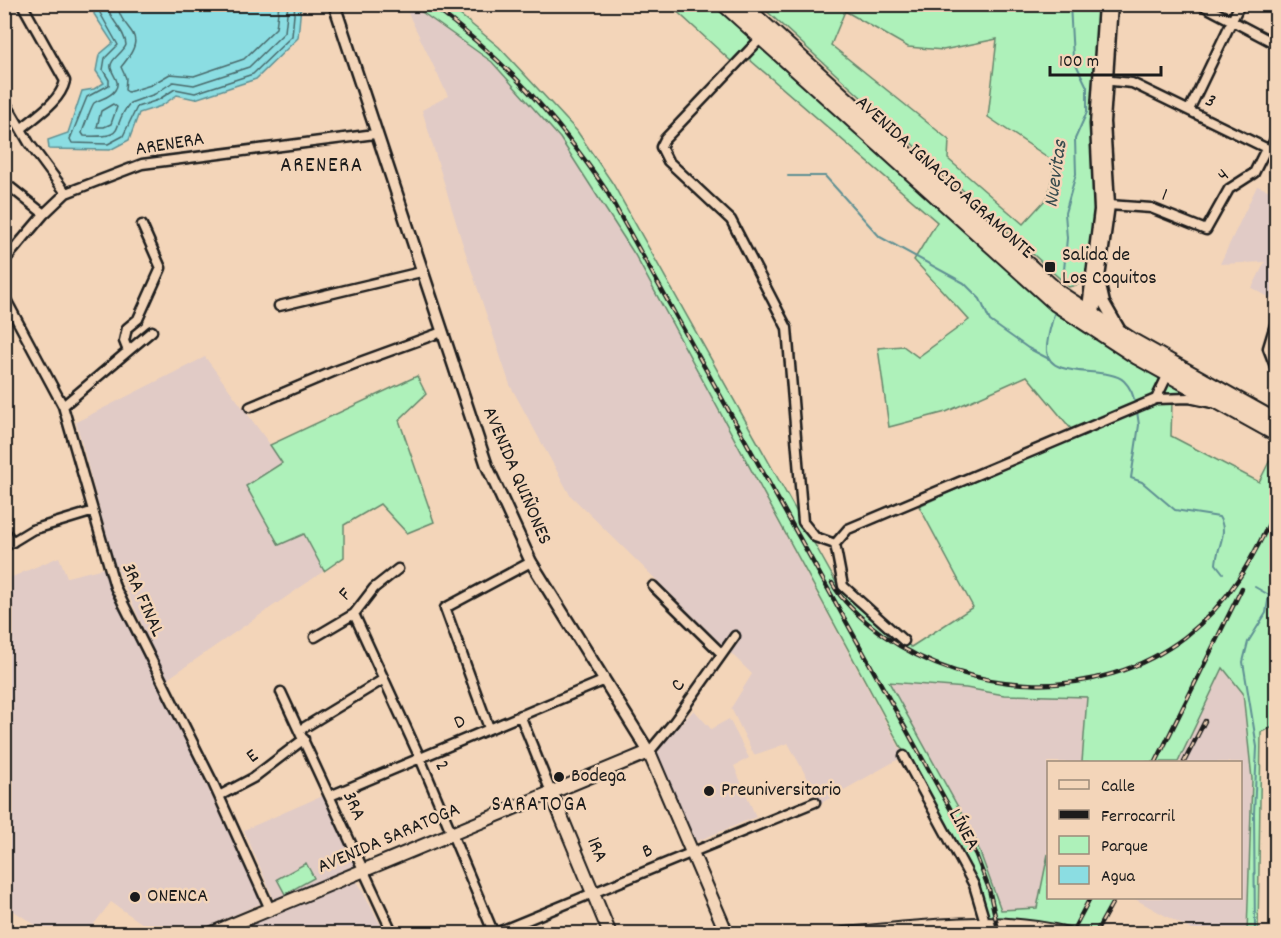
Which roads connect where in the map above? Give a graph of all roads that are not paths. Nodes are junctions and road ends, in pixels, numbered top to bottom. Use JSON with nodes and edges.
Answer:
{"nodes":[{"id":1,"x":22,"y":4,"type":"edge"},
{"id":2,"x":334,"y":4,"type":"edge"},
{"id":3,"x":724,"y":4,"type":"edge"},
{"id":4,"x":742,"y":4,"type":"edge"},
{"id":5,"x":1104,"y":4,"type":"edge"},
{"id":6,"x":1112,"y":4,"type":"edge"},
{"id":7,"x":1200,"y":4,"type":"edge"},
{"id":8,"x":1240,"y":4,"type":"edge"},
{"id":9,"x":1233,"y":21,"type":"junction"},
{"id":10,"x":761,"y":38,"type":"junction"},
{"id":11,"x":1276,"y":44,"type":"edge"},
{"id":12,"x":1102,"y":80,"type":"junction"},
{"id":13,"x":4,"y":100,"type":"edge"},
{"id":14,"x":1189,"y":110,"type":"junction"},
{"id":15,"x":21,"y":129,"type":"junction"},
{"id":16,"x":375,"y":134,"type":"junction"},
{"id":17,"x":1276,"y":137,"type":"edge"},
{"id":18,"x":1268,"y":150,"type":"junction"},
{"id":19,"x":4,"y":182,"type":"edge"},
{"id":20,"x":66,"y":193,"type":"junction"},
{"id":21,"x":1109,"y":205,"type":"junction"},
{"id":22,"x":44,"y":214,"type":"junction"},
{"id":23,"x":142,"y":225,"type":"dead end"},
{"id":24,"x":1206,"y":230,"type":"joint"},
{"id":25,"x":4,"y":261,"type":"edge"},
{"id":26,"x":421,"y":272,"type":"junction"},
{"id":27,"x":1096,"y":286,"type":"junction"},
{"id":28,"x":4,"y":296,"type":"edge"},
{"id":29,"x":1065,"y":298,"type":"junction"},
{"id":30,"x":279,"y":306,"type":"dead end"},
{"id":31,"x":1089,"y":321,"type":"junction"},
{"id":32,"x":1276,"y":325,"type":"edge"},
{"id":33,"x":152,"y":331,"type":"dead end"},
{"id":34,"x":442,"y":332,"type":"junction"},
{"id":35,"x":1127,"y":338,"type":"junction"},
{"id":36,"x":128,"y":351,"type":"junction"},
{"id":37,"x":1276,"y":366,"type":"edge"},
{"id":38,"x":1171,"y":370,"type":"junction"},
{"id":39,"x":1156,"y":399,"type":"junction"},
{"id":40,"x":63,"y":406,"type":"junction"},
{"id":41,"x":250,"y":407,"type":"dead end"},
{"id":42,"x":1230,"y":408,"type":"junction"},
{"id":43,"x":1276,"y":421,"type":"edge"},
{"id":44,"x":1276,"y":434,"type":"edge"},
{"id":45,"x":91,"y":512,"type":"junction"},
{"id":46,"x":4,"y":531,"type":"edge"},
{"id":47,"x":13,"y":542,"type":"junction"},
{"id":48,"x":835,"y":544,"type":"junction"},
{"id":49,"x":4,"y":547,"type":"edge"},
{"id":50,"x":531,"y":561,"type":"junction"},
{"id":51,"x":398,"y":569,"type":"dead end"},
{"id":52,"x":653,"y":586,"type":"dead end"},
{"id":53,"x":354,"y":614,"type":"junction"},
{"id":54,"x":735,"y":636,"type":"dead end"},
{"id":55,"x":315,"y":637,"type":"dead end"},
{"id":56,"x":904,"y":640,"type":"dead end"},
{"id":57,"x":722,"y":653,"type":"junction"},
{"id":58,"x":384,"y":679,"type":"junction"},
{"id":59,"x":603,"y":681,"type":"junction"},
{"id":60,"x":281,"y":692,"type":"dead end"},
{"id":61,"x":520,"y":715,"type":"junction"},
{"id":62,"x":489,"y":728,"type":"junction"},
{"id":63,"x":302,"y":734,"type":"junction"},
{"id":64,"x":649,"y":752,"type":"junction"},
{"id":65,"x":904,"y":756,"type":"dead end"},
{"id":66,"x":420,"y":758,"type":"junction"},
{"id":67,"x":551,"y":792,"type":"junction"},
{"id":68,"x":219,"y":796,"type":"junction"},
{"id":69,"x":330,"y":796,"type":"junction"},
{"id":70,"x":815,"y":802,"type":"dead end"},
{"id":71,"x":452,"y":833,"type":"junction"},
{"id":72,"x":693,"y":852,"type":"junction"},
{"id":73,"x":364,"y":871,"type":"junction"},
{"id":74,"x":593,"y":892,"type":"junction"},
{"id":75,"x":270,"y":909,"type":"junction"},
{"id":76,"x":985,"y":922,"type":"junction"},
{"id":77,"x":925,"y":930,"type":"edge"},
{"id":78,"x":210,"y":933,"type":"edge"},
{"id":79,"x":393,"y":933,"type":"edge"},
{"id":80,"x":494,"y":933,"type":"edge"},
{"id":81,"x":610,"y":933,"type":"edge"},
{"id":82,"x":727,"y":933,"type":"edge"},
{"id":83,"x":844,"y":933,"type":"edge"},
{"id":84,"x":1068,"y":933,"type":"edge"}],
"edges":[{"from":1,"to":15,"type":"street"},
{"from":2,"to":16,"type":"street","name":"AVENIDA QUIÑONES"},
{"from":3,"to":10,"type":"main road","name":"AVENIDA IGNACIO AGRAMONTE"},
{"from":4,"to":29,"type":"main road","name":"AVENIDA IGNACIO AGRAMONTE"},
{"from":5,"to":12,"type":"street"},
{"from":6,"to":12,"type":"street"},
{"from":7,"to":9,"type":"street"},
{"from":8,"to":9,"type":"street"},
{"from":9,"to":11,"type":"street"},
{"from":9,"to":14,"type":"street"},
{"from":10,"to":31,"type":"main road","name":"AVENIDA IGNACIO AGRAMONTE"},
{"from":10,"to":48,"type":"street"},
{"from":12,"to":14,"type":"street","name":"3"},
{"from":12,"to":21,"type":"street"},
{"from":12,"to":27,"type":"street"},
{"from":13,"to":15,"type":"street"},
{"from":14,"to":18,"type":"street","name":"3"},
{"from":15,"to":20,"type":"street"},
{"from":16,"to":20,"type":"street","name":"ARENERA"},
{"from":16,"to":26,"type":"street","name":"AVENIDA QUIÑONES"},
{"from":17,"to":18,"type":"street","name":"4"},
{"from":18,"to":24,"type":"street","name":"4"},
{"from":19,"to":22,"type":"street"},
{"from":20,"to":22,"type":"street","name":"ARENERA"},
{"from":21,"to":24,"type":"street","name":"1"},
{"from":21,"to":27,"type":"street"},
{"from":22,"to":25,"type":"street","name":"ARENERA"},
{"from":23,"to":36,"type":"street"},
{"from":26,"to":30,"type":"street"},
{"from":26,"to":34,"type":"street","name":"AVENIDA QUIÑONES"},
{"from":27,"to":29,"type":"street"},
{"from":27,"to":31,"type":"street"},
{"from":27,"to":35,"type":"street"},
{"from":28,"to":40,"type":"street","name":"3RA FINAL"},
{"from":29,"to":31,"type":"main road","name":"AVENIDA IGNACIO AGRAMONTE"},
{"from":31,"to":35,"type":"main road","name":"AVENIDA IGNACIO AGRAMONTE"},
{"from":31,"to":38,"type":"main road","name":"AVENIDA IGNACIO AGRAMONTE"},
{"from":32,"to":37,"type":"street"},
{"from":33,"to":36,"type":"street"},
{"from":34,"to":41,"type":"street"},
{"from":34,"to":50,"type":"street","name":"AVENIDA QUIÑONES"},
{"from":35,"to":38,"type":"main road","name":"AVENIDA IGNACIO AGRAMONTE"},
{"from":36,"to":40,"type":"street"},
{"from":38,"to":39,"type":"street"},
{"from":38,"to":42,"type":"main road","name":"AVENIDA IGNACIO AGRAMONTE"},
{"from":38,"to":43,"type":"main road","name":"AVENIDA IGNACIO AGRAMONTE"},
{"from":39,"to":42,"type":"street"},
{"from":39,"to":48,"type":"street"},
{"from":40,"to":45,"type":"street","name":"3RA FINAL"},
{"from":42,"to":44,"type":"main road","name":"AVENIDA IGNACIO AGRAMONTE"},
{"from":45,"to":47,"type":"street"},
{"from":45,"to":68,"type":"street","name":"3RA FINAL"},
{"from":46,"to":47,"type":"street"},
{"from":47,"to":49,"type":"street"},
{"from":48,"to":56,"type":"street"},
{"from":50,"to":59,"type":"street","name":"AVENIDA QUIÑONES"},
{"from":50,"to":62,"type":"street"},
{"from":51,"to":53,"type":"street","name":"F"},
{"from":52,"to":57,"type":"street"},
{"from":53,"to":55,"type":"street","name":"F"},
{"from":53,"to":58,"type":"street","name":"2"},
{"from":54,"to":57,"type":"street","name":"C"},
{"from":57,"to":64,"type":"street","name":"C"},
{"from":58,"to":63,"type":"street","name":"E"},
{"from":58,"to":66,"type":"street","name":"2"},
{"from":59,"to":61,"type":"street","name":"D"},
{"from":59,"to":64,"type":"street","name":"AVENIDA QUIÑONES"},
{"from":60,"to":63,"type":"street","name":"3RA"},
{"from":61,"to":62,"type":"street","name":"D"},
{"from":61,"to":67,"type":"street","name":"1RA"},
{"from":62,"to":66,"type":"street","name":"D"},
{"from":63,"to":68,"type":"street","name":"E"},
{"from":63,"to":69,"type":"street","name":"3RA"},
{"from":64,"to":67,"type":"main road","name":"AVENIDA SARATOGA"},
{"from":64,"to":72,"type":"main road","name":"AVENIDA QUIÑONES"},
{"from":65,"to":76,"type":"street","name":"LÍNEA"},
{"from":66,"to":69,"type":"street","name":"D"},
{"from":66,"to":71,"type":"street","name":"2"},
{"from":67,"to":71,"type":"main road","name":"AVENIDA SARATOGA"},
{"from":67,"to":74,"type":"main road","name":"1RA"},
{"from":68,"to":75,"type":"street","name":"3RA FINAL"},
{"from":69,"to":73,"type":"street","name":"3RA"},
{"from":70,"to":72,"type":"street","name":"B"},
{"from":71,"to":73,"type":"main road","name":"AVENIDA SARATOGA"},
{"from":71,"to":80,"type":"street","name":"2"},
{"from":72,"to":74,"type":"street","name":"B"},
{"from":72,"to":82,"type":"main road","name":"AVENIDA QUIÑONES"},
{"from":73,"to":75,"type":"main road","name":"AVENIDA SARATOGA"},
{"from":73,"to":79,"type":"street","name":"3RA"},
{"from":74,"to":80,"type":"street","name":"B"},
{"from":74,"to":81,"type":"main road","name":"1RA"},
{"from":75,"to":78,"type":"main road","name":"AVENIDA SARATOGA"},
{"from":76,"to":77,"type":"main road"},
{"from":76,"to":84,"type":"main road"},
{"from":77,"to":83,"type":"main road"}]}
